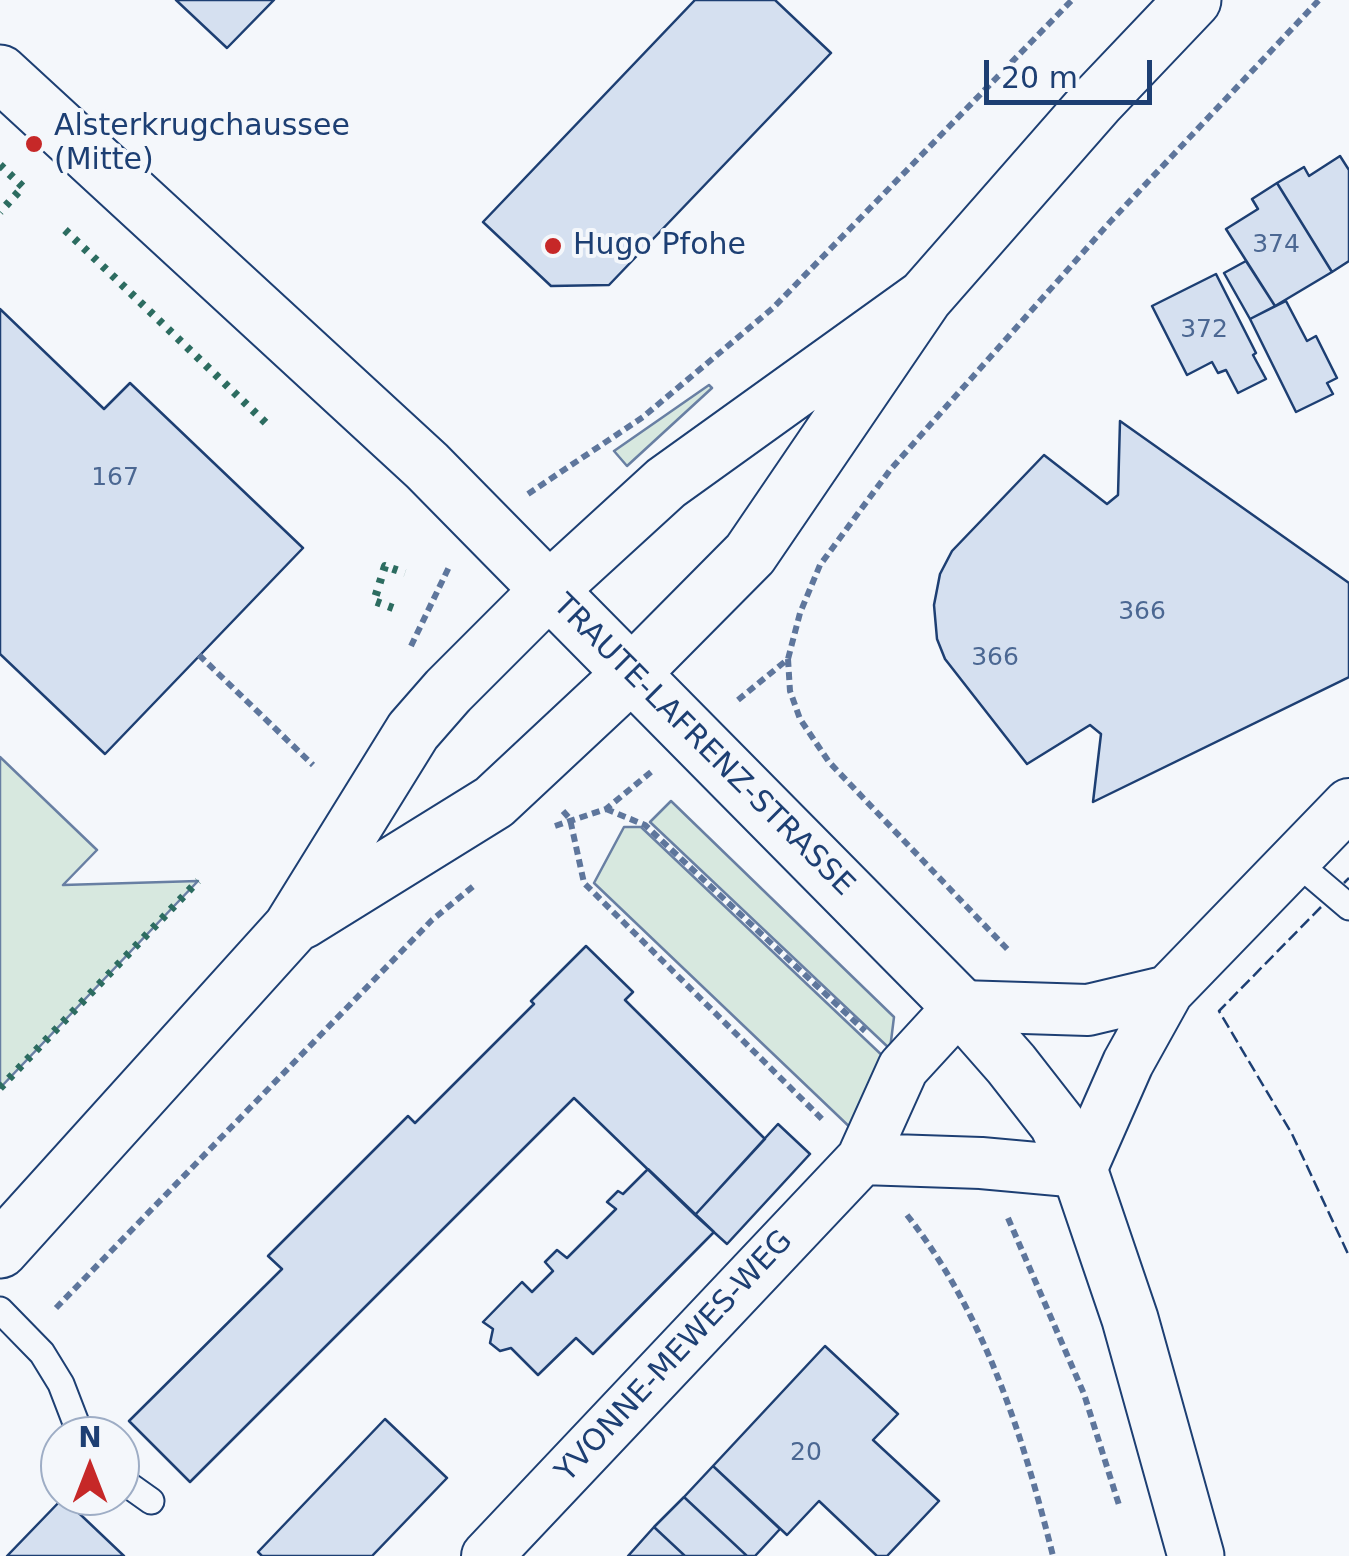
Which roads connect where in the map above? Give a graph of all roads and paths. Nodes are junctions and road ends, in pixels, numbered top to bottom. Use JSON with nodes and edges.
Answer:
{"nodes":[{"id":1,"x":1072,"y":0,"type":"edge"},
{"id":2,"x":1193,"y":0,"type":"edge"},
{"id":3,"x":1319,"y":0,"type":"edge"},
{"id":4,"x":0,"y":73,"type":"edge"},
{"id":5,"x":925,"y":297,"type":"junction"},
{"id":6,"x":534,"y":490,"type":"dead end"},
{"id":7,"x":448,"y":568,"type":"dead end"},
{"id":8,"x":549,"y":590,"type":"junction"},
{"id":9,"x":409,"y":649,"type":"dead end"},
{"id":10,"x":199,"y":655,"type":"dead end"},
{"id":11,"x":788,"y":659,"type":"junction"},
{"id":12,"x":772,"y":671,"type":"dead end"},
{"id":13,"x":632,"y":674,"type":"junction"},
{"id":14,"x":313,"y":765,"type":"dead end"},
{"id":15,"x":631,"y":788,"type":"dead end"},
{"id":16,"x":1349,"y":804,"type":"edge"},
{"id":17,"x":551,"y":828,"type":"dead end"},
{"id":18,"x":1294,"y":861,"type":"junction"},
{"id":19,"x":476,"y":883,"type":"dead end"},
{"id":20,"x":1349,"y":907,"type":"edge"},
{"id":21,"x":291,"y":928,"type":"junction"},
{"id":22,"x":1021,"y":957,"type":"dead end"},
{"id":23,"x":1168,"y":991,"type":"junction"},
{"id":24,"x":960,"y":1006,"type":"junction"},
{"id":25,"x":862,"y":1159,"type":"junction"},
{"id":26,"x":1080,"y":1172,"type":"junction"},
{"id":27,"x":0,"y":1250,"type":"edge"},
{"id":28,"x":0,"y":1310,"type":"edge"},
{"id":29,"x":28,"y":1337,"type":"junction"},
{"id":30,"x":74,"y":1416,"type":"edge"},
{"id":31,"x":140,"y":1494,"type":"edge"},
{"id":32,"x":151,"y":1502,"type":"dead end"},
{"id":33,"x":487,"y":1556,"type":"edge"},
{"id":34,"x":1196,"y":1556,"type":"edge"}],
"edges":[{"from":1,"to":6,"type":"path"},
{"from":2,"to":5,"type":"main road"},
{"from":3,"to":11,"type":"path"},
{"from":4,"to":8,"type":"main road","name":"TRAUTE-LAFRENZ-STRASSE"},
{"from":5,"to":8,"type":"main road"},
{"from":5,"to":13,"type":"main road"},
{"from":7,"to":9,"type":"path"},
{"from":8,"to":13,"type":"main road","name":"TRAUTE-LAFRENZ-STRASSE"},
{"from":8,"to":21,"type":"main road"},
{"from":10,"to":14,"type":"path"},
{"from":11,"to":12,"type":"path"},
{"from":11,"to":22,"type":"path"},
{"from":13,"to":21,"type":"main road"},
{"from":13,"to":24,"type":"main road","name":"TRAUTE-LAFRENZ-STRASSE"},
{"from":15,"to":17,"type":"path"},
{"from":16,"to":18,"type":"street"},
{"from":18,"to":20,"type":"lane"},
{"from":18,"to":23,"type":"street"},
{"from":19,"to":29,"type":"path"},
{"from":21,"to":27,"type":"main road"},
{"from":23,"to":24,"type":"street"},
{"from":23,"to":26,"type":"street"},
{"from":24,"to":25,"type":"street","name":"YVONNE-MEWES-WEG"},
{"from":24,"to":26,"type":"main road","name":"TRAUTE-LAFRENZ-STRASSE"},
{"from":25,"to":26,"type":"street"},
{"from":25,"to":33,"type":"street","name":"YVONNE-MEWES-WEG"},
{"from":26,"to":34,"type":"main road","name":"TRAUTE-LAFRENZ-STRASSE"},
{"from":28,"to":29,"type":"lane"},
{"from":29,"to":30,"type":"lane"},
{"from":31,"to":32,"type":"lane"}]}
